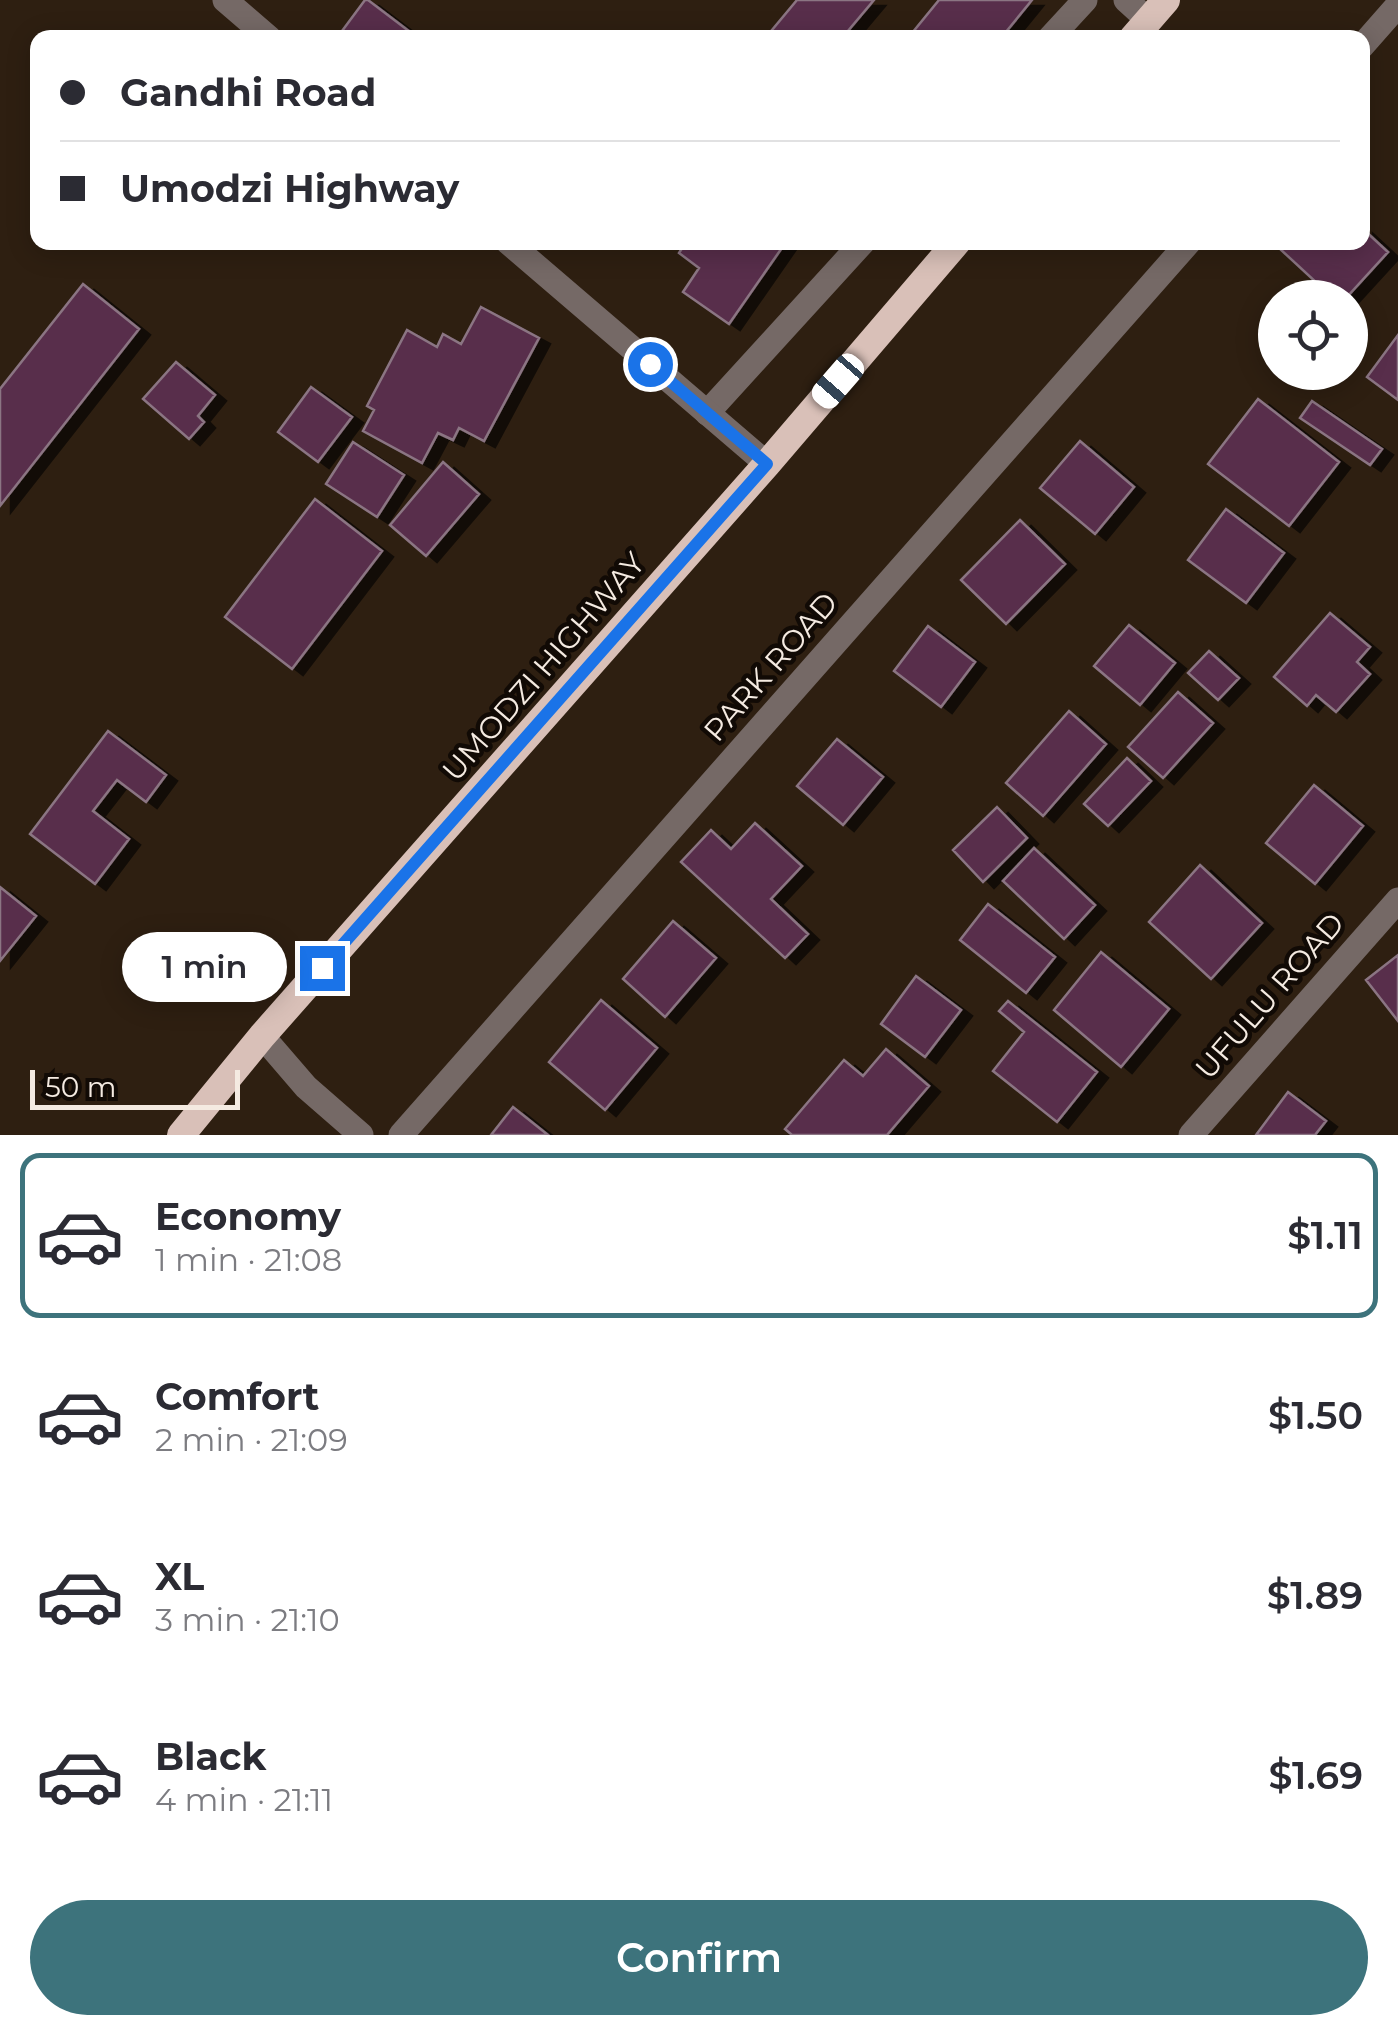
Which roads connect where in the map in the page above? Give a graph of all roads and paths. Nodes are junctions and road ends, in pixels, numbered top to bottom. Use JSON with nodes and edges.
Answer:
{"nodes":[{"id":1,"x":225,"y":0,"type":"edge"},
{"id":2,"x":1085,"y":0,"type":"edge"},
{"id":3,"x":1126,"y":0,"type":"edge"},
{"id":4,"x":1398,"y":6,"type":"edge"},
{"id":5,"x":1149,"y":19,"type":"edge"},
{"id":6,"x":260,"y":30,"type":"edge"},
{"id":7,"x":1057,"y":30,"type":"edge"},
{"id":8,"x":1370,"y":37,"type":"edge"},
{"id":9,"x":517,"y":250,"type":"edge"},
{"id":10,"x":856,"y":250,"type":"edge"},
{"id":11,"x":950,"y":250,"type":"edge"},
{"id":12,"x":1182,"y":250,"type":"edge"},
{"id":13,"x":707,"y":413,"type":"junction"},
{"id":14,"x":767,"y":464,"type":"junction"},
{"id":15,"x":1398,"y":900,"type":"edge"},
{"id":16,"x":262,"y":1036,"type":"junction"},
{"id":17,"x":181,"y":1135,"type":"edge"},
{"id":18,"x":361,"y":1135,"type":"edge"},
{"id":19,"x":401,"y":1135,"type":"edge"},
{"id":20,"x":1191,"y":1135,"type":"edge"}],
"edges":[{"from":1,"to":6,"type":"street"},
{"from":2,"to":7,"type":"street"},
{"from":3,"to":5,"type":"street"},
{"from":4,"to":8,"type":"street"},
{"from":9,"to":13,"type":"street"},
{"from":10,"to":13,"type":"street"},
{"from":11,"to":14,"type":"highway","name":"UMODZI HIGHWAY"},
{"from":12,"to":19,"type":"street","name":"PARK ROAD"},
{"from":13,"to":14,"type":"street"},
{"from":14,"to":16,"type":"highway","name":"UMODZI HIGHWAY"},
{"from":15,"to":20,"type":"street","name":"UFULU ROAD"},
{"from":16,"to":17,"type":"highway","name":"UMODZI HIGHWAY"},
{"from":16,"to":18,"type":"street"}]}
